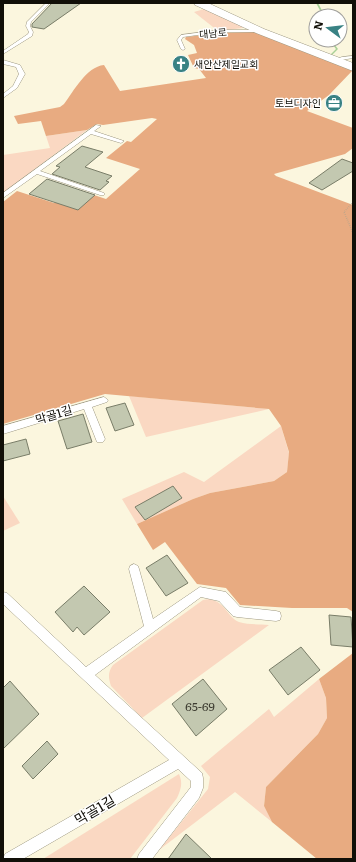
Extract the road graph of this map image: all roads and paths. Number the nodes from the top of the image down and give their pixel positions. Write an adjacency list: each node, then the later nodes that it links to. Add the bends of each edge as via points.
1 (48, 3): 5 (lane, via 29,22 30,35)
2 (199, 3): 3 (street, 대남로)
3 (260, 31): 4 (lane, 대남로, via 219,31 181,36 179,40); 7 (street, 대남로)
4 (183, 49)
5 (3, 53)
6 (353, 57): 7 (lane)
7 (335, 60): 9 (street, 대남로)
8 (3, 62): 10 (lane, via 18,66 22,74 18,84)
9 (353, 68)
10 (3, 96)
11 (98, 126): 12 (lane)
12 (90, 132): 13 (lane); 14 (lane)
13 (121, 141)
14 (36, 172): 15 (lane); 16 (lane)
15 (102, 194)
16 (3, 196)
17 (353, 202): 18 (path, via 344,212)
18 (353, 233)
19 (104, 400): 20 (lane, 막골1길)
20 (87, 405): 21 (lane, 막골1길); 22 (lane)
21 (3, 430)
22 (100, 439)
23 (134, 569): 26 (lane)
24 (3, 597): 27 (lane)
25 (276, 616): 26 (lane, via 237,612 222,596 200,592)
26 (150, 628): 27 (lane)
27 (86, 674): 28 (lane)
28 (180, 761): 29 (lane, 막골1길); 30 (lane, via 197,778 197,788)
29 (10, 859)
30 (144, 859)

